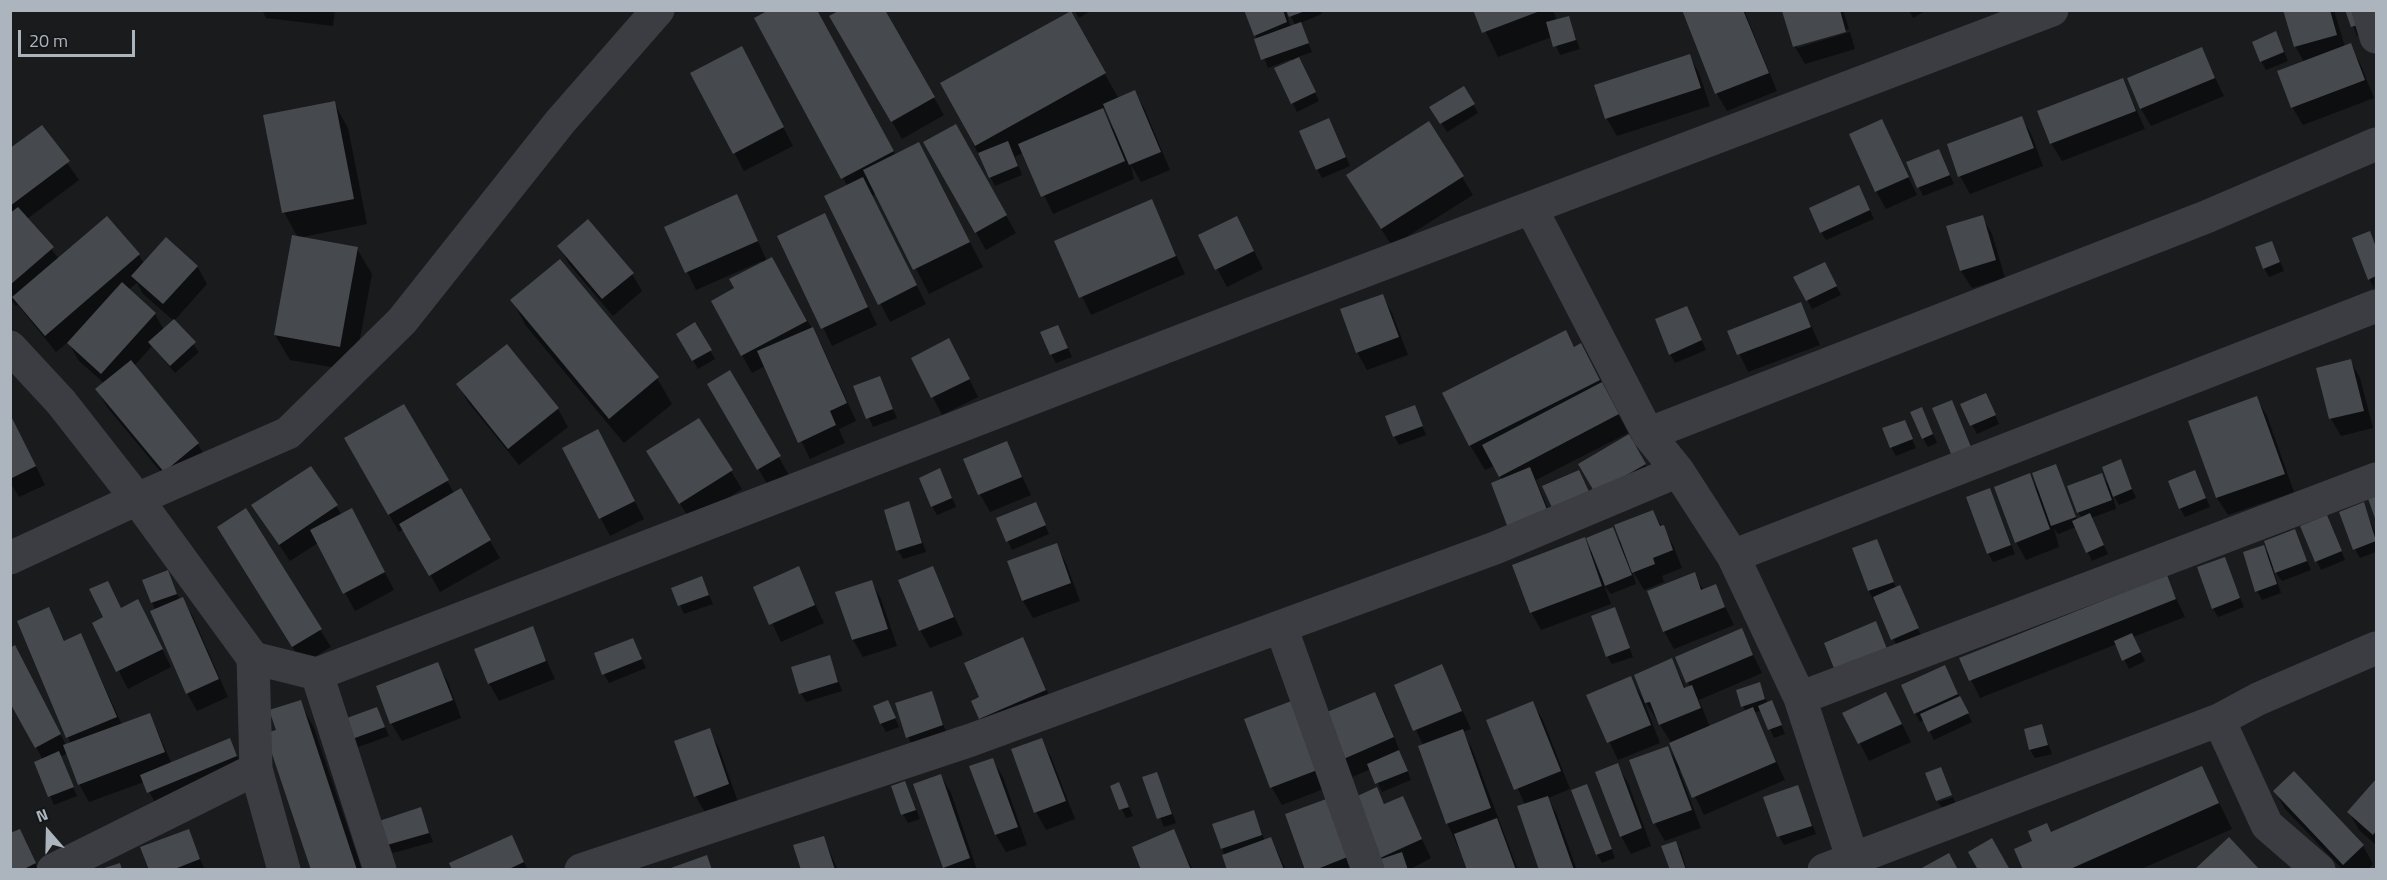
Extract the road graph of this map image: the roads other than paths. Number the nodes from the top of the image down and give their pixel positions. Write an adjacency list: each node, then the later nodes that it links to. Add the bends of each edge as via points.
1 (658, 10): 12 (street, via 560,122 402,321 288,434)
2 (2052, 10): 6 (street)
3 (2368, 10): 4 (street)
4 (2376, 37)
5 (2376, 144): 9 (street, via 2206,217)
6 (1531, 208): 9 (street); 18 (street)
7 (2376, 306): 13 (street)
8 (10, 346): 12 (street, via 61,402)
9 (1648, 434): 10 (street)
10 (1678, 471): 13 (street); 15 (street, via 1495,548)
11 (2376, 479): 19 (street)
12 (137, 499): 14 (street); 17 (street)
13 (1733, 556): 19 (street)
14 (10, 558)
15 (1281, 627): 26 (street, via 971,740); 27 (street)
16 (2376, 648): 20 (street)
17 (253, 658): 18 (street); 21 (street)
18 (317, 674): 25 (street)
19 (1800, 698): 22 (street)
20 (2219, 720): 22 (street); 28 (street, via 2266,825)
21 (256, 769): 23 (street); 24 (street)
22 (1838, 866)
23 (53, 870)
24 (284, 870)
25 (380, 870)
26 (581, 870)
27 (1368, 870)
28 (2319, 870)

